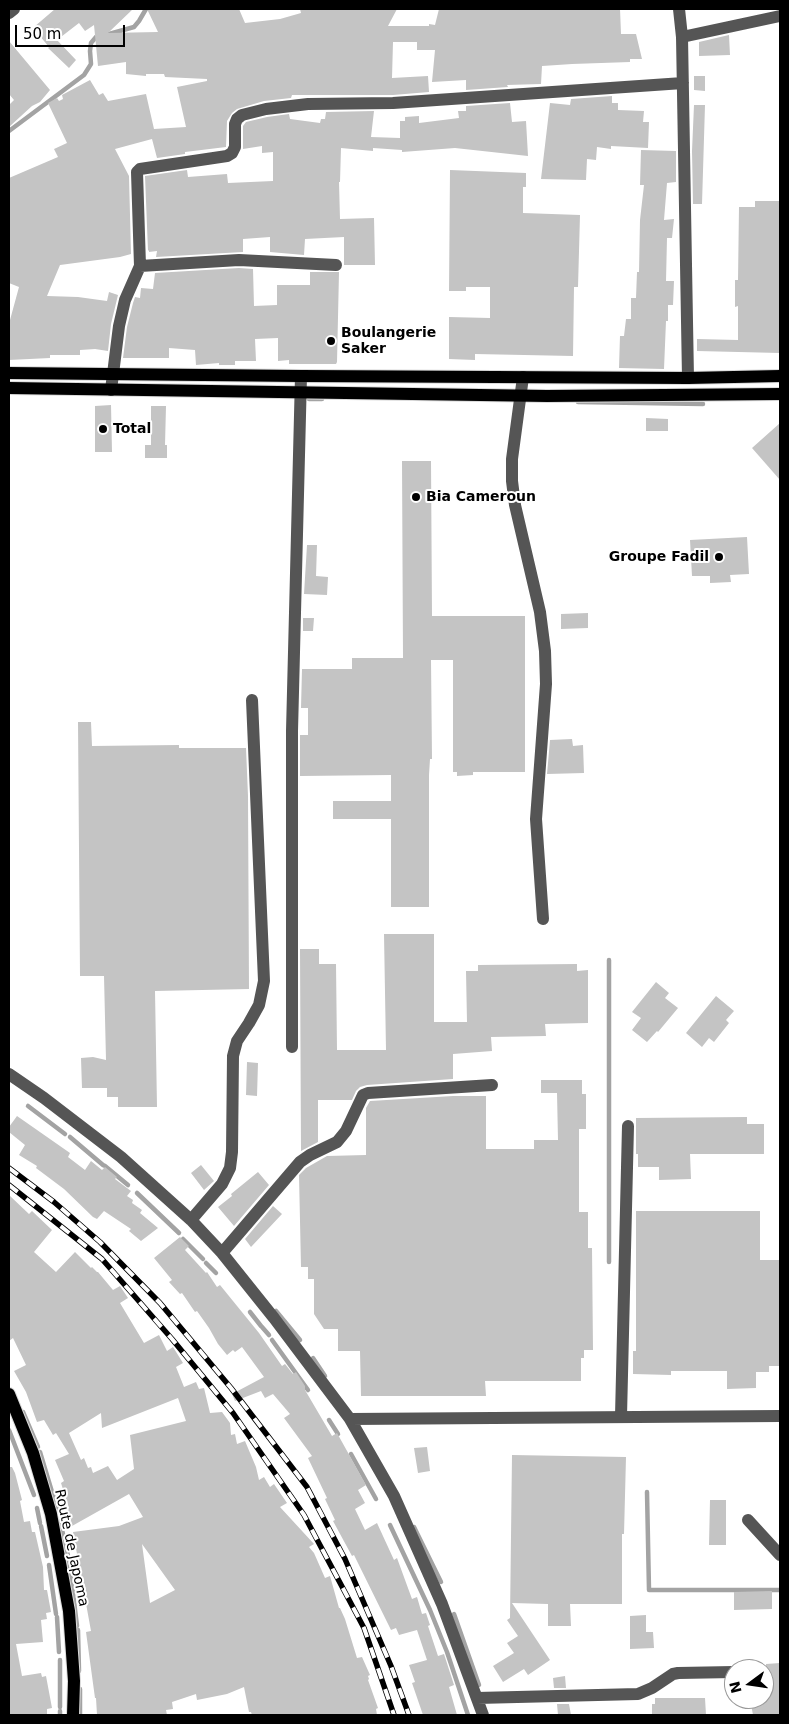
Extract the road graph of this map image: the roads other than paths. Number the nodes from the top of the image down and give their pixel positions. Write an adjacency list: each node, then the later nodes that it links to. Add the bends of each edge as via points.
1 (14, 9): 3 (street)
2 (678, 9): 5 (street)
3 (9, 13)
4 (780, 16): 5 (street)
5 (682, 36): 6 (street)
6 (683, 84): 8 (street, via 393,103 308,104 242,115 235,124 235,147 227,156 138,170); 14 (street)
7 (336, 265): 8 (street, via 239,260)
8 (140, 266): 10 (street, via 125,300)
9 (9, 373): 10 (main road)
10 (113, 374): 11 (main road); 16 (street)
11 (301, 376): 13 (main road); 17 (street)
12 (780, 376): 14 (main road)
13 (523, 377): 14 (main road); 19 (street)
14 (688, 378)
15 (9, 388): 16 (main road)
16 (111, 390): 17 (main road)
17 (300, 392): 19 (main road); 22 (street, via 292,731)
18 (780, 394): 19 (main road)
19 (520, 396): 21 (street, via 512,481 540,612 545,651 546,684 536,819)
20 (252, 700): 26 (street, via 264,981 259,1005 237,1042 233,1056 230,1168 222,1184)
21 (543, 919)
22 (292, 1047)
23 (9, 1074): 26 (street, via 121,1157)
24 (492, 1085): 27 (street, via 363,1095 346,1131 337,1142 300,1162)
25 (628, 1126): 29 (street)
26 (190, 1220): 27 (street)
27 (222, 1253): 31 (street)
28 (9, 1394): 36 (main road, Route de Japoma, via 33,1453 51,1514 69,1611 74,1673)
29 (621, 1416): 30 (street); 31 (street)
30 (780, 1416)
31 (350, 1419): 35 (street, via 394,1496 442,1604)
32 (748, 1520): 33 (street)
33 (780, 1555)
34 (724, 1672): 35 (street, via 673,1674 638,1694)
35 (477, 1698): 37 (street)
36 (73, 1715)
37 (483, 1715)

